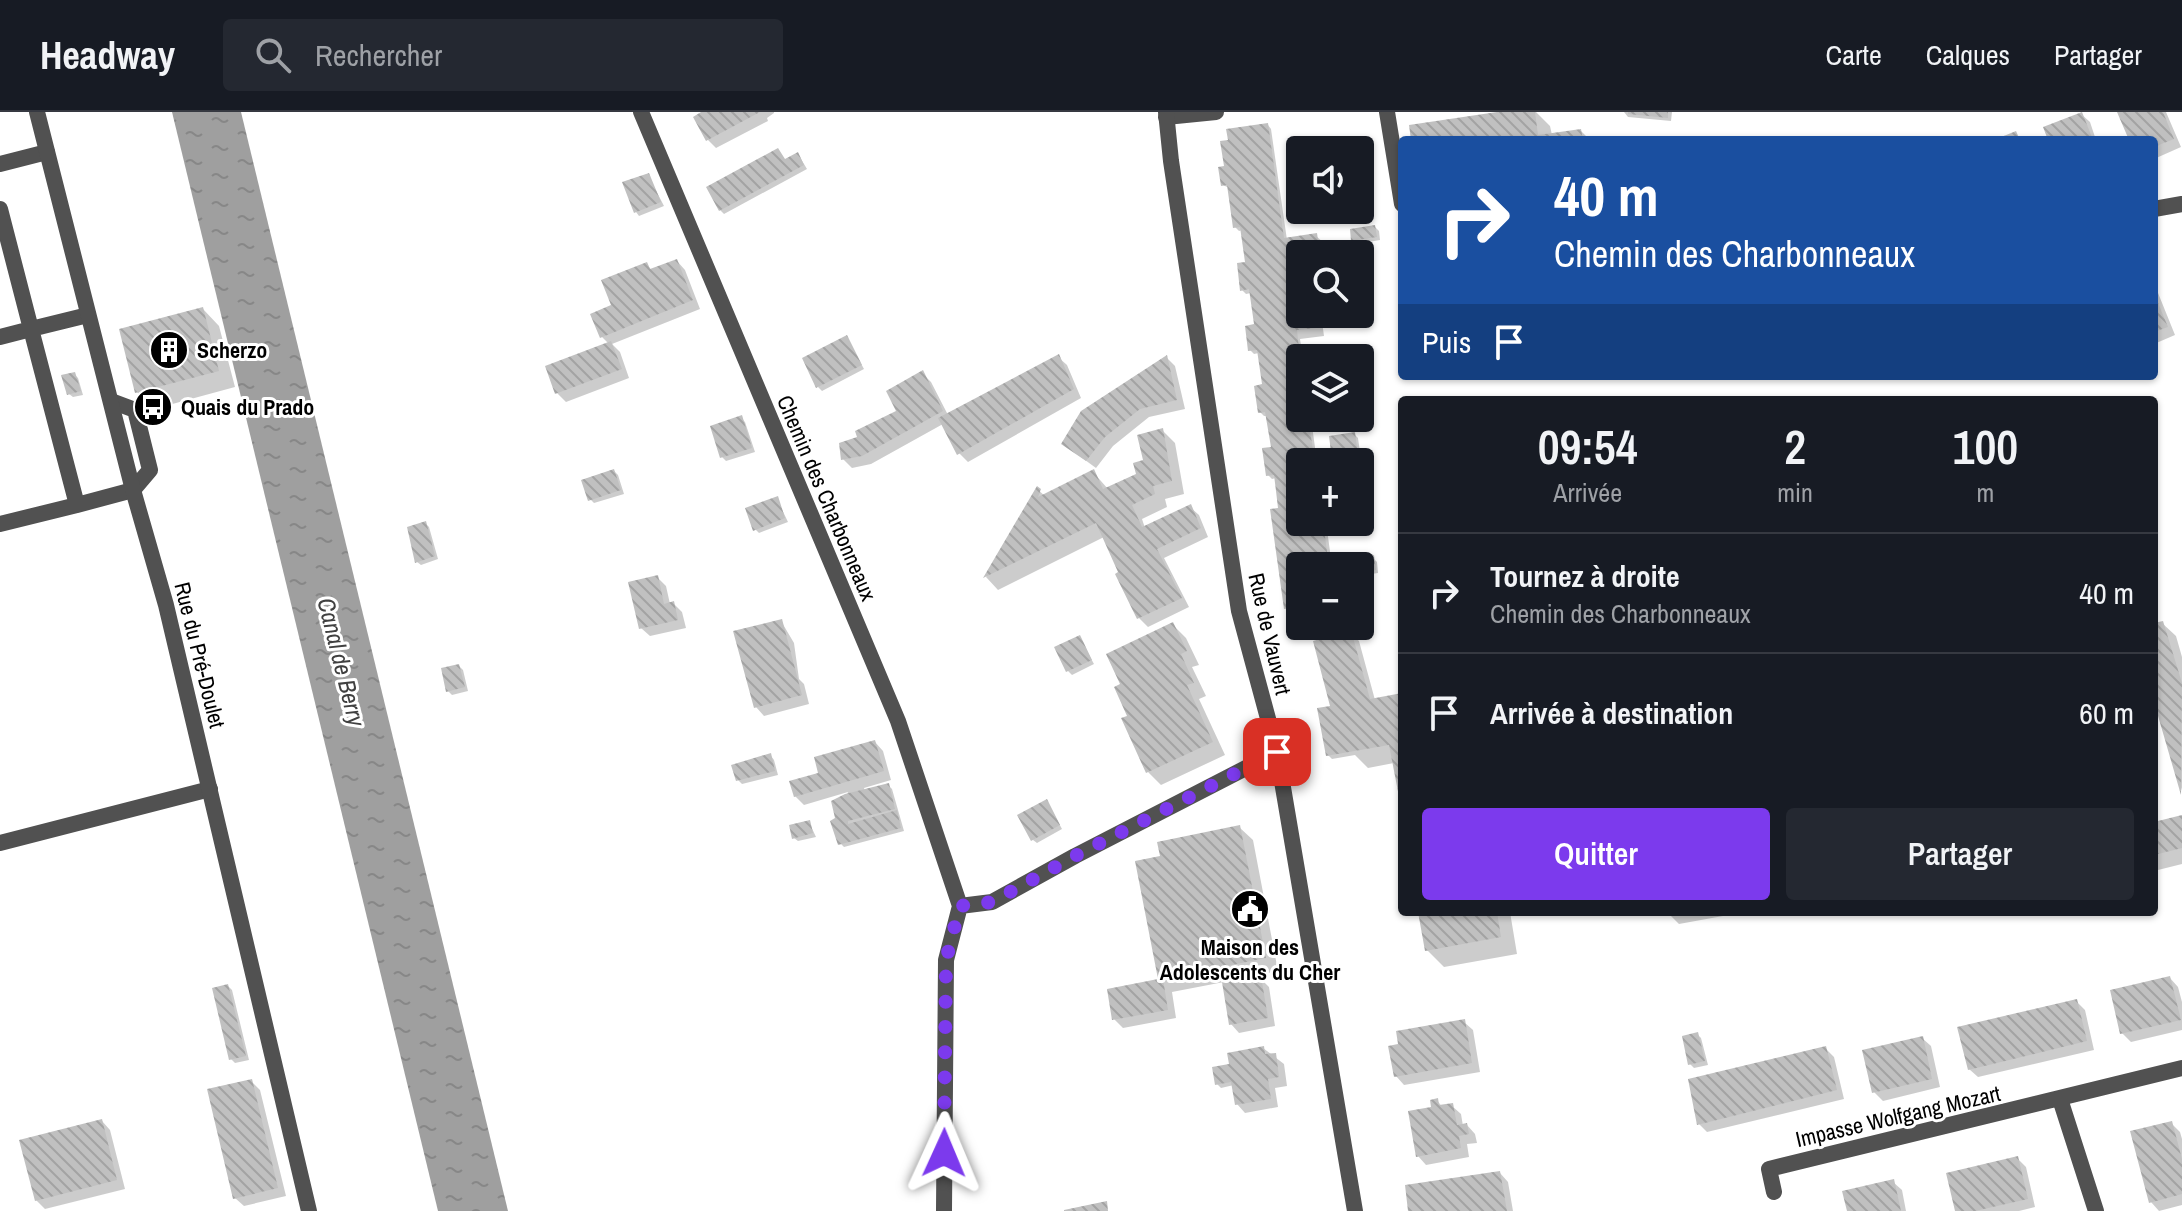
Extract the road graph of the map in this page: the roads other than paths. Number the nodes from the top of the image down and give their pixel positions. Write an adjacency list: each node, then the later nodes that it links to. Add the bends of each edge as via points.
1 (37, 112): 6 (street, Rue du Pré-Doulet)
2 (641, 112): 21 (street, Chemin des Charbonneaux, via 898,721)
3 (1216, 112): 5 (street)
4 (1387, 112): 8 (street)
5 (1166, 114): 18 (street, Rue de Vauvert, via 1239,611)
6 (47, 152): 7 (street); 12 (street, Rue du Pré-Doulet)
7 (0, 164)
8 (1398, 179)
9 (2182, 204): 10 (street)
10 (2158, 208)
11 (0, 209): 13 (street)
12 (88, 315): 13 (street); 15 (street, Rue du Pré-Doulet)
13 (31, 329): 14 (street); 16 (street)
14 (0, 337)
15 (133, 490): 16 (street); 19 (street, Rue du Pré-Doulet)
16 (77, 505): 17 (street)
17 (0, 524)
18 (1277, 752): 21 (street, via 992,902); 27 (street, Rue de Vauvert)
19 (210, 789): 20 (street); 25 (street, Rue du Pré-Doulet)
20 (0, 843)
21 (960, 906): 26 (street, via 946,960)
22 (2182, 1068): 23 (street, Impasse Wolfgang Mozart)
23 (2060, 1099): 24 (street, Impasse Wolfgang Mozart, via 1769,1169); 28 (street)
24 (1774, 1192)
25 (309, 1211)
26 (944, 1211)
27 (1355, 1211)
28 (2096, 1211)

